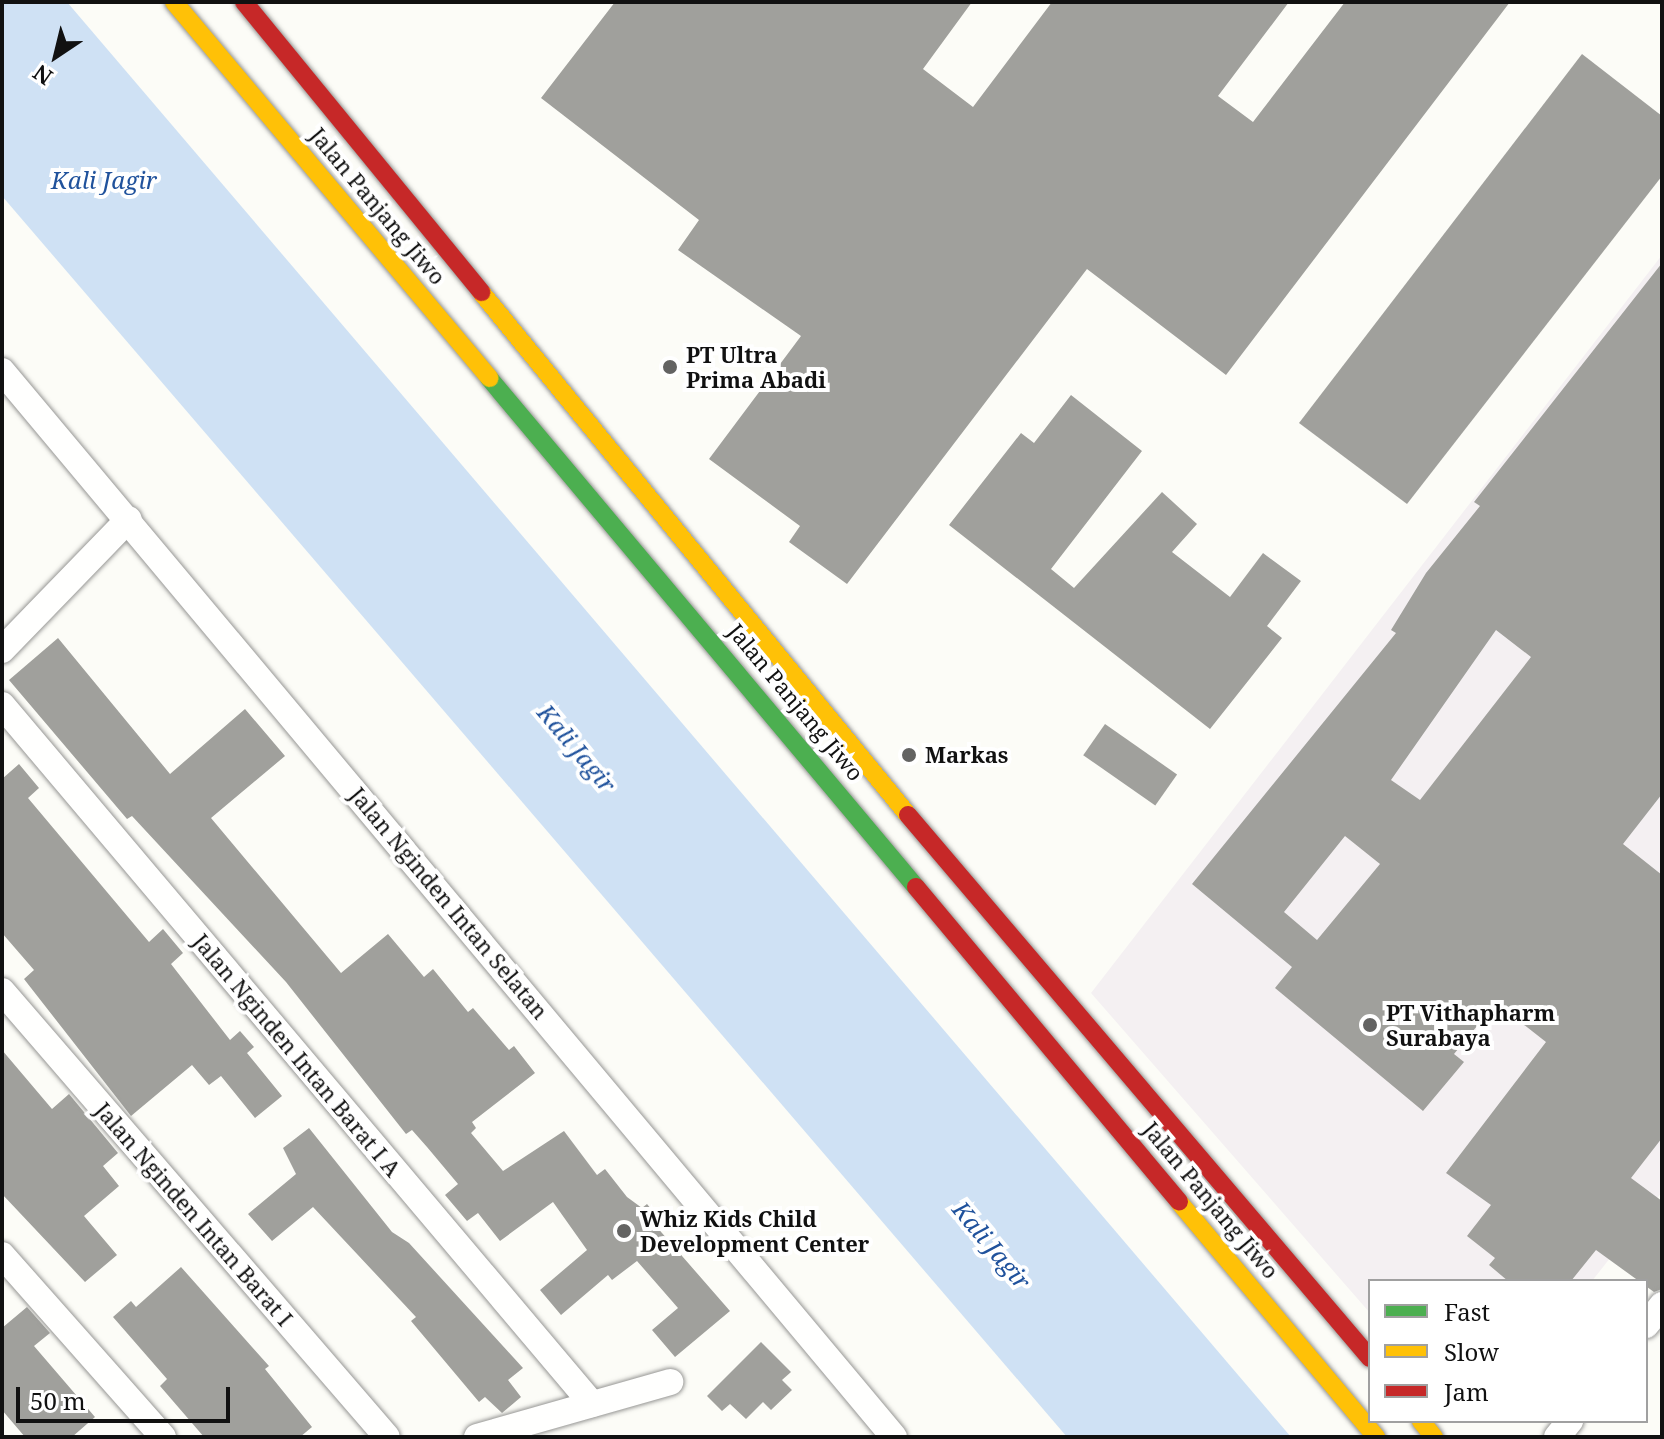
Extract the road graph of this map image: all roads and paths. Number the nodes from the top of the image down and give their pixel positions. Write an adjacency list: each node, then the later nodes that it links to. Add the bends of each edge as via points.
1 (174, 2): 8 (main road, Jalan Panjang Jiwo)
2 (244, 2): 7 (main road, Jalan Panjang Jiwo, via 695,559)
3 (4, 380): 4 (street, Jalan Nginden Intan Selatan)
4 (129, 519): 5 (street); 21 (street, Jalan Nginden Intan Selatan)
5 (2, 650)
6 (2, 705): 17 (street, Jalan Nginden Intan Barat I A)
7 (949, 857): 8 (main road, via 934,876); 9 (main road, Jalan Panjang Jiwo)
8 (918, 884): 10 (main road, Jalan Panjang Jiwo)
9 (991, 911): 10 (main road); 15 (main road, Jalan Panjang Jiwo)
10 (964, 938): 22 (main road, Jalan Panjang Jiwo)
11 (2, 991): 19 (street, Jalan Nginden Intan Barat I)
12 (2, 1255): 18 (street)
13 (1662, 1305): 14 (street)
14 (1648, 1322)
15 (1368, 1356)
16 (670, 1382): 17 (street)
17 (592, 1404): 20 (street)
18 (163, 1437)
19 (387, 1437)
20 (477, 1437)
21 (894, 1437)
22 (1376, 1437)

